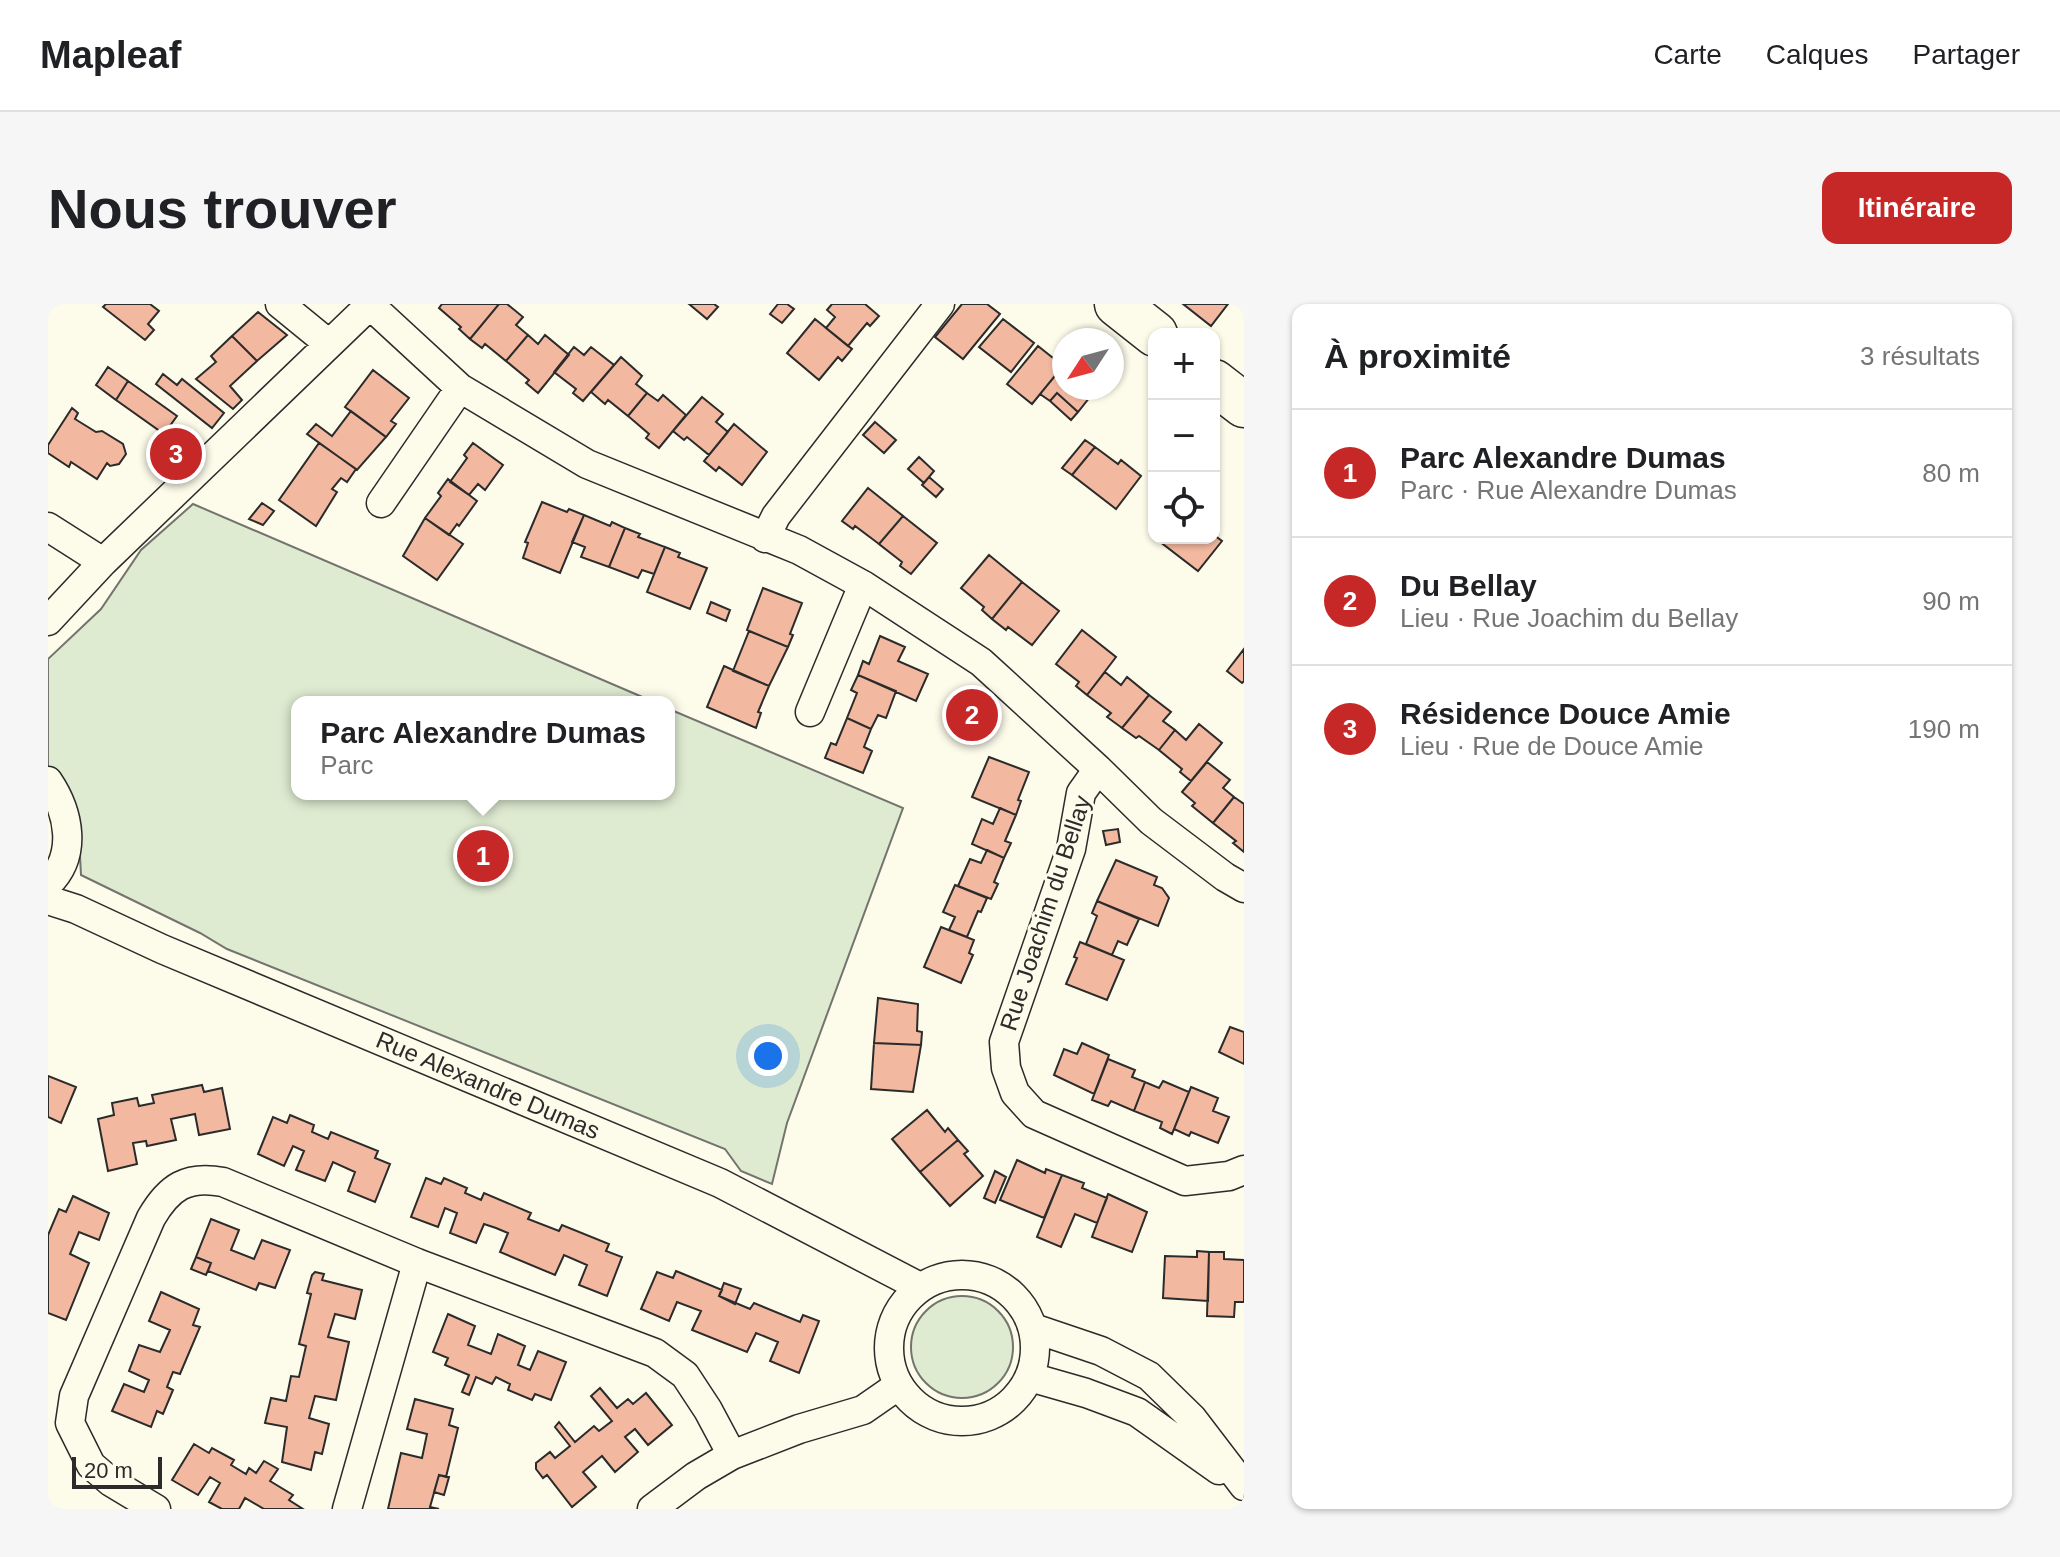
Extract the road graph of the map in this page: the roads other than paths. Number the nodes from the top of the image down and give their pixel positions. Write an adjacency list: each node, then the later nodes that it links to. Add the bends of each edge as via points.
1 (280, 304): 6 (street)
2 (370, 304): 6 (street); 8 (street, Rue Joachim du Bellay)
3 (940, 304): 12 (street, via 776,516)
4 (1117, 304): 5 (main road)
5 (1148, 328)
6 (329, 344): 13 (street)
7 (1220, 387): 9 (main road)
8 (460, 388): 10 (street); 12 (street, Rue Joachim du Bellay, via 587,464)
9 (1244, 405)
10 (381, 503)
11 (48, 527): 13 (street)
12 (765, 538): 14 (street, Rue Joachim du Bellay)
13 (103, 562): 15 (street)
14 (863, 585): 16 (street); 17 (street, Rue Joachim du Bellay, via 981,662)
15 (48, 621)
16 (810, 712)
17 (1098, 769): 20 (street, Rue Joachim du Bellay, via 1151,821); 22 (street, Rue Joachim du Bellay, via 1081,793 1071,849 1004,1042 1015,1093 1034,1114 1185,1181)
18 (48, 781): 19 (street, via 62,804 68,829 65,855)
19 (48, 884)
20 (1244, 888)
21 (48, 900): 24 (street, Rue Alexandre Dumas, via 720,1183)
22 (1244, 1170)
23 (417, 1263): 28 (street, via 655,1353 685,1375); 30 (street, via 223,1182 203,1178 162,1198 74,1396 70,1423 91,1465); 31 (street)
24 (920, 1287): 25 (street, via 965,1274 990,1280 1022,1305); 27 (street, via 901,1306 891,1330 889,1356)
25 (1033, 1328): 26 (street); 29 (street, via 1101,1351 1149,1376 1192,1418)
26 (1030, 1377): 27 (street, via 998,1412 974,1420 938,1417 915,1404); 29 (street, via 1137,1412)
27 (899, 1385): 28 (street, via 863,1410)
28 (732, 1455): 32 (street)
29 (1244, 1486)
30 (156, 1509)
31 (347, 1509)
32 (652, 1509)

